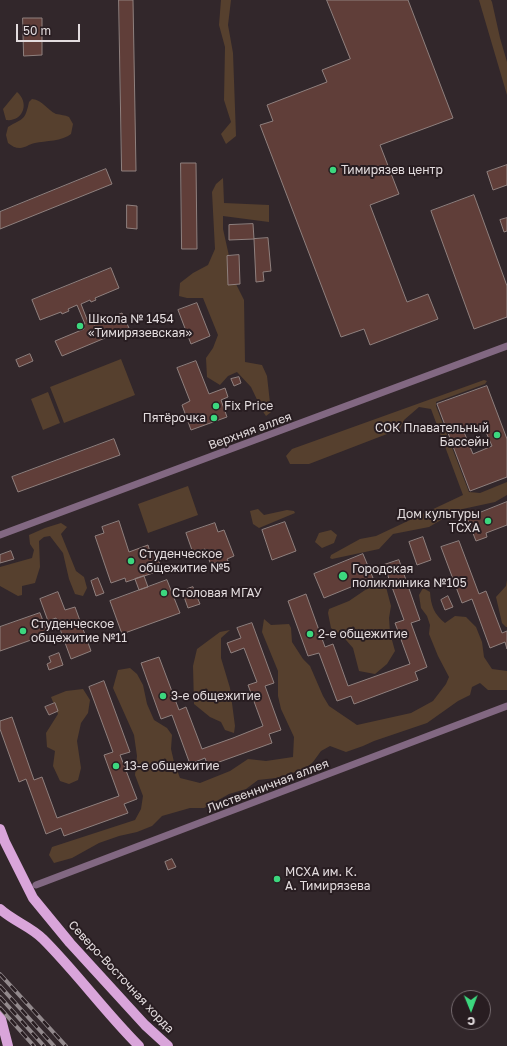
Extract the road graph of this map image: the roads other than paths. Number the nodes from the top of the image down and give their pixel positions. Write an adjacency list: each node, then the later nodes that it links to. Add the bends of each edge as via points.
1 (507, 346): 2 (street, Верхняя аллея)
2 (0, 535)
3 (507, 706): 5 (street, Лиственничная аллея)
4 (0, 829): 10 (main road, Северо-Восточная хорда, via 33,898 55,926 145,1025)
5 (40, 884)
6 (0, 909): 9 (main road, via 42,938)
7 (0, 1014): 8 (main road)
8 (8, 1046)
9 (139, 1046)
10 (168, 1046)

